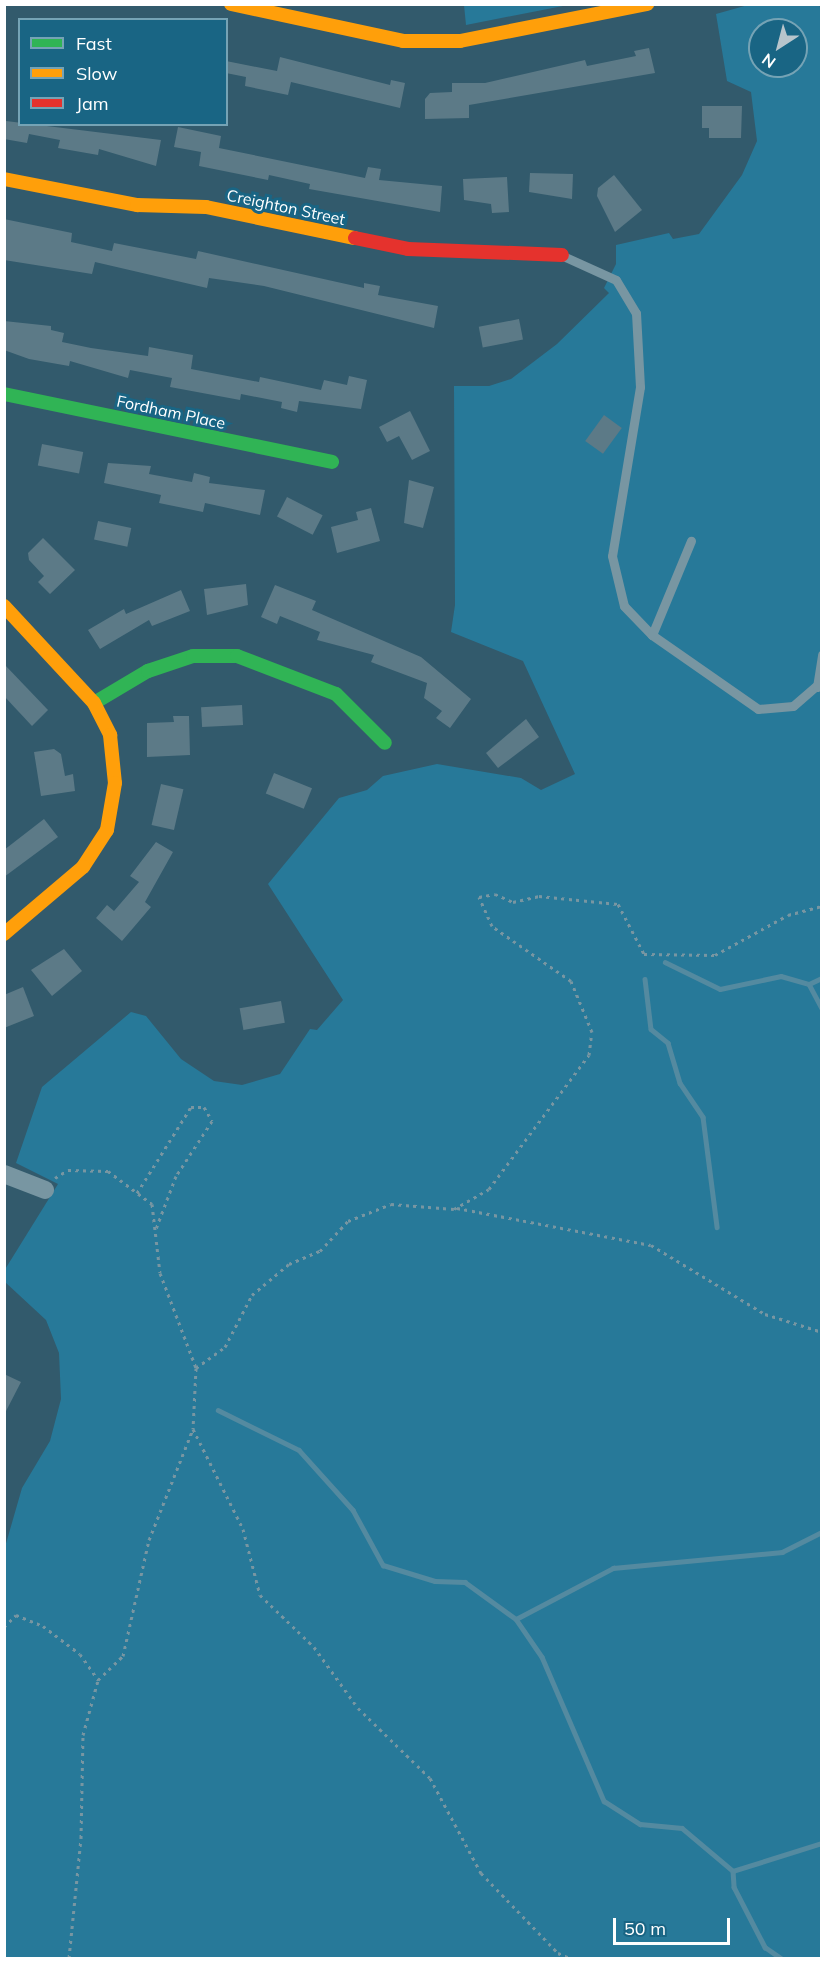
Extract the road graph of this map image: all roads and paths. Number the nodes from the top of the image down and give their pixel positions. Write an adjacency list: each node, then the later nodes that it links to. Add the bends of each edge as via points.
1 (231, 4): 2 (street, via 403,41 460,41)
2 (647, 4)
3 (4, 178): 4 (street, Creighton Street, via 137,205 206,207 408,249)
4 (562, 255): 9 (lane, via 609,275 634,307 640,387 612,565 624,606)
5 (4, 394): 6 (street, Fordham Place)
6 (332, 462)
7 (691, 541): 9 (lane)
8 (4, 606): 12 (street)
9 (652, 635): 11 (lane, via 758,709 793,706)
10 (822, 654): 11 (lane)
11 (819, 684)
12 (94, 703): 13 (street, via 148,671 193,656 237,656 336,694); 15 (street, via 110,735 115,783 107,830 83,867 55,896)
13 (385, 742)
14 (822, 906): 19 (path, via 788,915 715,955 644,954 618,904 539,896 513,902 495,894 479,897 492,926 571,981 592,1032 589,1055 489,1189)
15 (4, 934)
16 (4, 1174): 17 (street)
17 (45, 1190): 18 (path, via 57,1175 84,1168 108,1170)
18 (137, 1193): 20 (path, via 152,1204); 20 (path, via 191,1107 204,1107 212,1121 176,1176)
19 (456, 1208): 21 (path, via 651,1245 765,1314); 22 (path, via 391,1204 348,1221 320,1251 289,1264 252,1295 225,1347)
20 (155, 1230): 22 (path, via 160,1273)
21 (822, 1332)
22 (196, 1368): 23 (path)
23 (193, 1429): 25 (path, via 149,1540 123,1656); 27 (path, via 243,1530 260,1595 314,1647 358,1708 430,1778 481,1873 558,1953)
24 (4, 1627): 25 (path, via 16,1615 43,1626 80,1654)
25 (98, 1680): 26 (path, via 83,1735 81,1838)
26 (69, 1959)
27 (570, 1959)

